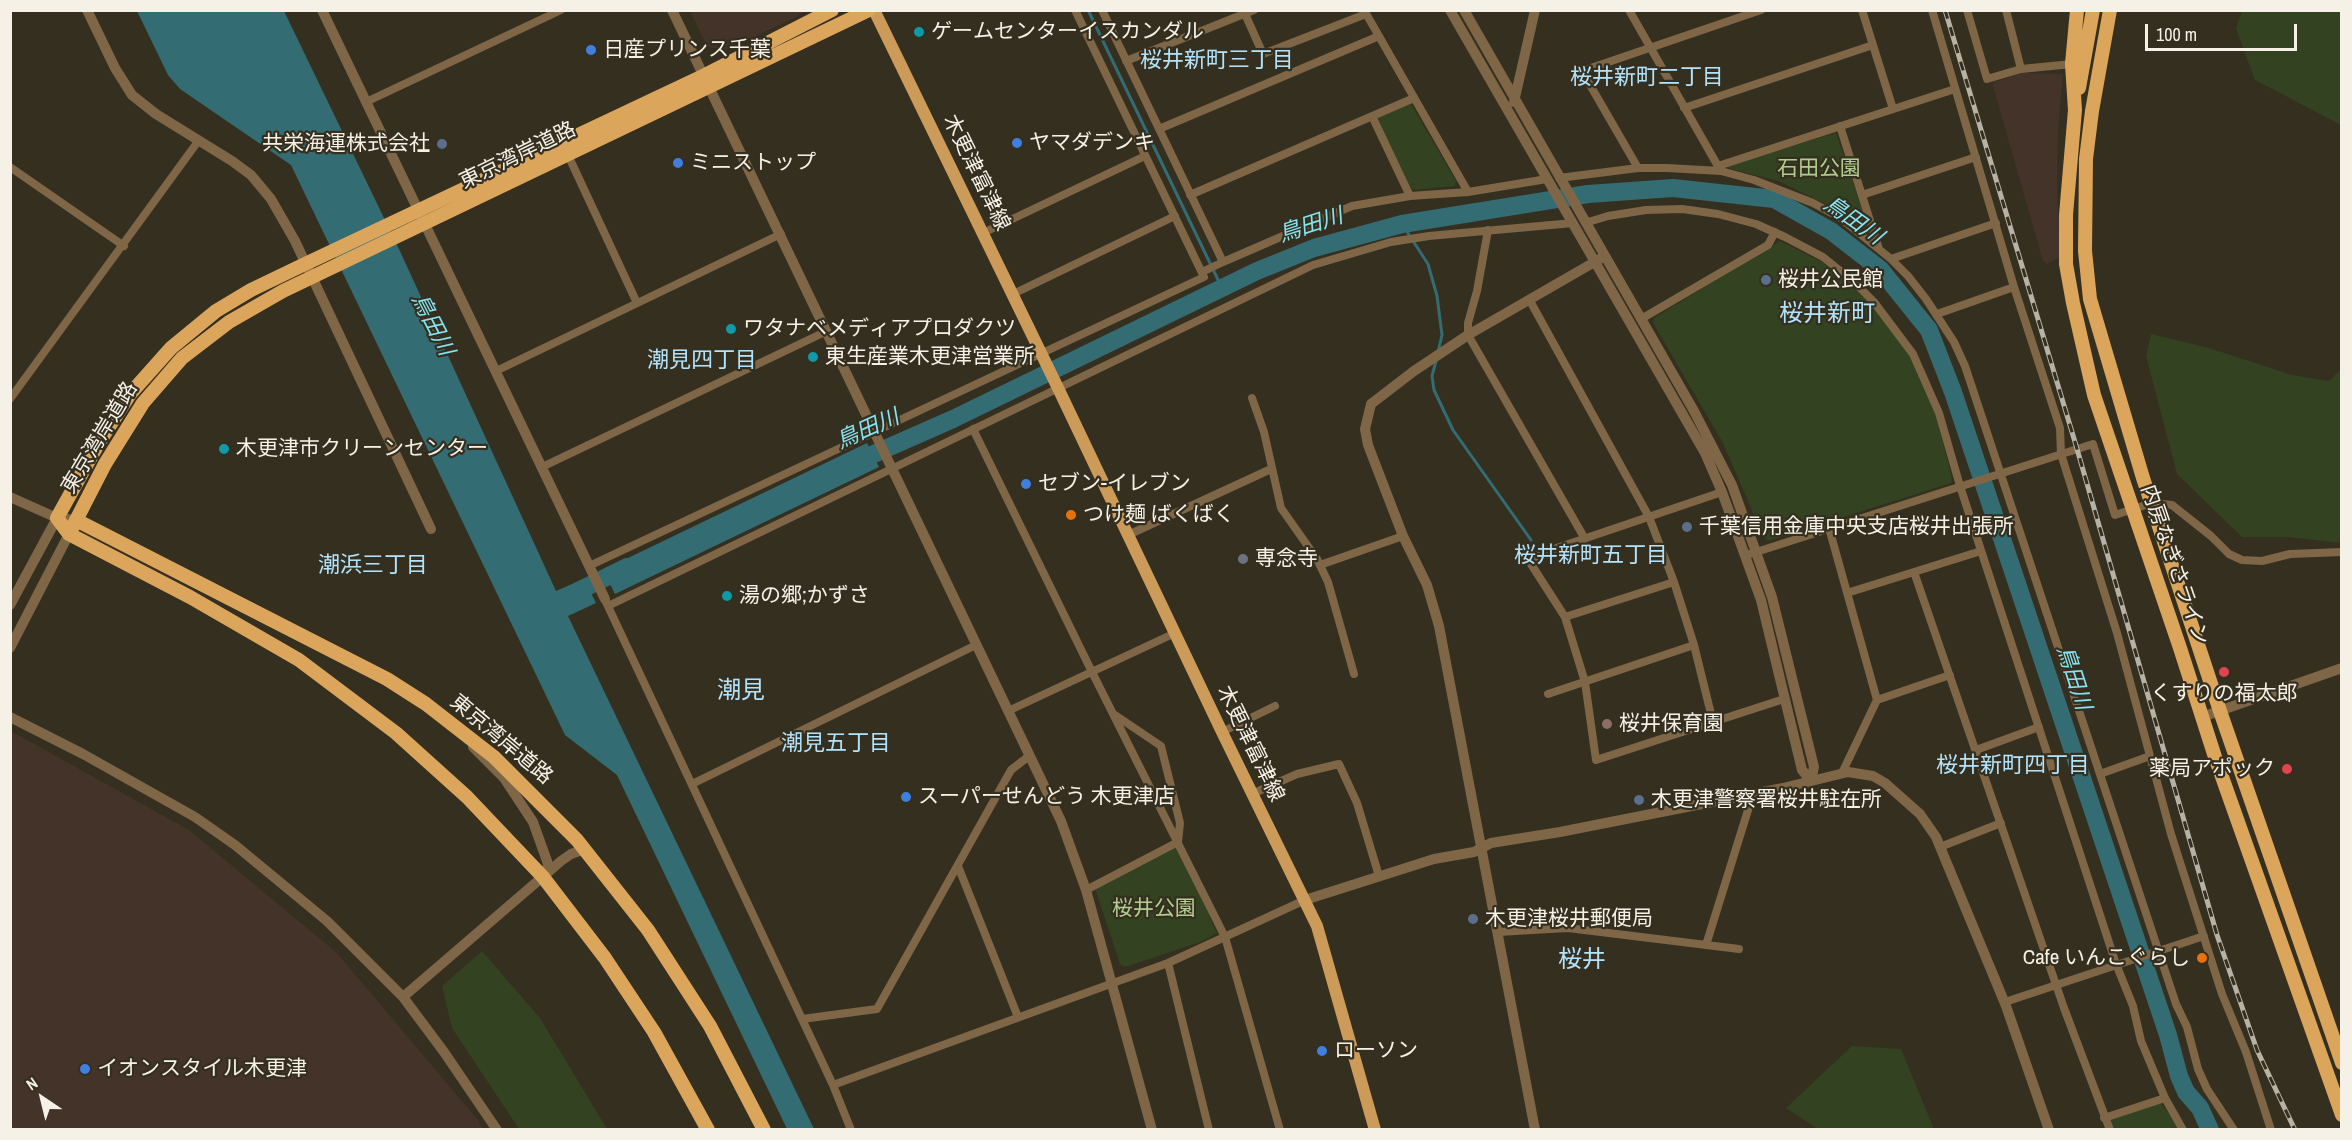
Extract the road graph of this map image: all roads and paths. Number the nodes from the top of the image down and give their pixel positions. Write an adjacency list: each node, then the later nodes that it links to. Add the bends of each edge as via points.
1 (87, 10): 42 (street, via 132,95)
2 (561, 10): 34 (street)
3 (672, 10): 31 (street)
4 (832, 10): 31 (highway, 東京湾岸道路)
5 (869, 10): 31 (highway, 東京湾岸道路)
6 (874, 10): 64 (main road, 木更津富津線)
7 (1075, 10): 44 (street)
8 (1101, 10): 28 (street)
9 (1254, 10): 24 (street)
10 (1450, 10): 35 (street)
11 (1464, 10): 35 (street)
12 (1629, 10): 27 (street)
13 (1761, 10): 27 (street)
14 (1862, 10): 26 (street)
15 (1932, 10): 32 (street)
16 (1967, 10): 30 (street, via 1987,79)
17 (2006, 10): 30 (street)
18 (2077, 10): 29 (highway, 内房なぎさライン)
19 (2093, 10): 38 (highway)
20 (2110, 10): 96 (highway, 内房なぎさライン, via 2086,159 2085,253 2090,299)
21 (323, 11): 34 (street)
22 (1537, 11): 35 (street)
23 (1365, 12): 24 (street, via 1263,54); 25 (street)
24 (1245, 14): 28 (street)
25 (1379, 36): 33 (street); 41 (street)
26 (1873, 45): 36 (street); 37 (street)
27 (1649, 48): 36 (street); 47 (street, via 1582,71)
28 (1126, 61): 41 (street)
29 (2072, 64): 30 (street); 38 (highway, 内房なぎさライン)
30 (2021, 69)
31 (707, 81): 43 (highway, 東京湾岸道路); 55 (highway, 東京湾岸道路); 63 (street)
32 (1955, 88): 37 (street); 45 (street)
33 (1414, 98): 39 (street); 51 (street)
34 (366, 102): 55 (street)
35 (1511, 104): 49 (street); 50 (street)
36 (1684, 108): 48 (street)
37 (1893, 109): 40 (street)
38 (2075, 110): 97 (highway, 内房なぎさライン, via 2066,264 2094,395)
39 (1372, 116): 52 (street); 54 (street)
40 (1840, 126): 48 (street); 53 (street)
41 (1159, 129): 52 (street)
42 (199, 140): 65 (street); 70 (street, via 232,161 264,190)
43 (568, 155): 60 (highway, 東京湾岸道路); 76 (street)
44 (1145, 156): 56 (street); 64 (street)
45 (1976, 157): 53 (street); 59 (street)
46 (10, 167): 65 (street)
47 (1638, 168): 48 (street); 49 (street)
48 (1720, 169): 66 (street, via 1813,203 1839,217)
49 (1559, 178): 57 (street)
50 (1547, 179): 51 (street); 58 (street)
51 (1468, 192): 54 (street)
52 (1190, 195): 69 (street)
53 (1862, 195): 66 (street)
54 (1410, 196): 69 (street, via 1352,206)
55 (419, 210): 60 (street); 70 (highway, 東京湾岸道路)
56 (1175, 216): 71 (street); 74 (street)
57 (1586, 222): 62 (street, via 1646,210 1682,209 1718,214); 67 (street)
58 (1573, 223): 61 (street); 67 (street)
59 (1995, 223): 68 (street); 73 (street)
60 (425, 224): 72 (highway, 東京湾岸道路); 82 (street)
61 (1488, 230): 80 (street); 83 (street, via 1391,242 1313,265)
62 (1775, 232): 78 (street, via 1768,245); 93 (street, via 1846,276 1894,327 1925,380)
63 (781, 234): 76 (street); 79 (street)
64 (983, 234): 74 (main road, 木更津富津線)
65 (124, 246): 85 (street)
66 (1879, 249): 68 (street)
67 (1600, 258): 75 (street); 78 (street); 94 (street)
68 (1891, 259): 77 (street)
69 (1223, 262): 71 (street)
70 (305, 264): 72 (street); 99 (highway, 東京湾岸道路, via 216,311 159,359 113,418)
71 (1202, 272): 81 (street, via 1204,277)
72 (311, 278): 100 (highway, 東京湾岸道路, via 218,329 162,379 126,428); 102 (street)
73 (2014, 287): 77 (street); 88 (street, via 2060,428)
74 (1013, 294): 81 (main road, 木更津富津線)
75 (1529, 299): 80 (street); 98 (street)
76 (637, 303): 82 (street)
77 (1937, 314): 92 (street, via 1965,366)
78 (1641, 319): 109 (street, via 1715,449 1732,485)
79 (827, 331): 87 (street); 89 (street)
80 (1468, 335): 105 (street, via 1380,395 1367,414 1368,445); 106 (street)
81 (1041, 354): 83 (main road, 木更津富津線); 87 (street)
82 (495, 371): 89 (street)
83 (1058, 388): 86 (street); 104 (main road, 木更津富津線)
84 (1252, 398): 91 (street)
85 (10, 399)
86 (973, 429): 90 (street); 123 (street)
87 (875, 432): 90 (street); 111 (street)
88 (2061, 454): 92 (street); 97 (street, via 2093,444 2115,514); 142 (street, via 2117,633)
89 (542, 467): 111 (street)
90 (892, 468): 115 (street); 119 (street)
91 (1271, 469): 104 (street); 110 (street, via 1281,508)
92 (2001, 472): 93 (street); 144 (street)
93 (1964, 485): 101 (street); 107 (street)
94 (1722, 492): 98 (street); 109 (street)
95 (10, 496): 99 (street)
96 (2152, 503): 97 (street); 108 (street, via 2172,505 2229,554 2242,560); 132 (highway, 内房なぎさライン)
97 (2132, 510): 135 (highway, 内房なぎさライン)
98 (1649, 517): 106 (street); 113 (street)
99 (57, 518): 100 (street); 103 (highway, 東京湾岸道路); 116 (street)
100 (76, 520): 103 (highway); 136 (highway, 東京湾岸道路, via 360,664)
101 (1829, 528): 109 (street); 114 (street)
102 (431, 529)
103 (69, 534): 121 (street); 156 (highway, 東京湾岸道路, via 299,660 430,763 489,818)
104 (1128, 534): 118 (main road, 木更津富津線)
105 (1403, 537): 110 (street); 151 (street, via 1427,585 1439,626)
106 (1585, 538): 117 (street, via 1539,554 1531,564)
107 (1981, 551): 112 (street); 138 (street)
108 (2342, 552)
109 (1752, 554): 128 (street); 145 (street, via 1772,597 1814,767)
110 (1320, 565): 124 (street)
111 (591, 570): 115 (street)
112 (1914, 572): 114 (street); 125 (street)
113 (1674, 582): 117 (street); 120 (street)
114 (1847, 593): 129 (street)
115 (607, 602): 146 (street)
116 (10, 605)
117 (1565, 617): 126 (street)
118 (1175, 633): 123 (street); 139 (main road, 木更津富津線)
119 (976, 645): 131 (street); 146 (street)
120 (1694, 645): 126 (street); 137 (street)
121 (10, 648)
122 (2342, 668): 132 (street)
123 (1092, 672): 131 (street); 133 (street)
124 (1354, 675)
125 (1950, 675): 129 (street); 140 (street)
126 (1585, 682): 127 (street); 137 (street, via 1596,759)
127 (1548, 694)
128 (1784, 699): 137 (street); 145 (street, via 1802,770)
129 (1877, 700): 143 (street)
130 (1275, 706): 139 (street)
131 (1008, 711): 141 (street)
132 (2220, 711): 135 (street); 173 (highway, 内房なぎさライン)
133 (1113, 713): 150 (street); 150 (street, via 1161,746 1180,823)
134 (10, 717): 169 (street, via 158,795 216,831 327,921)
135 (2202, 717): 176 (highway, 内房なぎさライン)
136 (447, 720): 153 (highway, 東京湾岸道路, via 494,756); 156 (street, via 524,804 548,866)
137 (1713, 722)
138 (2039, 727): 140 (street); 166 (street)
139 (1222, 732): 147 (main road, 木更津富津線)
140 (1976, 750): 149 (street)
141 (1029, 756): 154 (street, via 1011,770); 157 (street, via 1061,821)
142 (2150, 756): 144 (street); 160 (street)
143 (1842, 773): 145 (street); 152 (street, via 1873,776 1885,783 1920,814)
144 (2100, 774): 164 (street)
145 (1811, 781): 148 (street)
146 (692, 784): 172 (street)
147 (1252, 794): 155 (street, via 1297,774 1339,765 1357,802); 158 (main road, 木更津富津線)
148 (1753, 794): 151 (street); 162 (street)
149 (2001, 823): 152 (street); 168 (street)
150 (1178, 842): 157 (street); 161 (street)
151 (1481, 847): 155 (street); 159 (street)
152 (1940, 847): 170 (street)
153 (585, 849): 156 (street, via 571,854); 180 (highway, 東京湾岸道路, via 685,984)
154 (958, 866): 171 (street); 172 (street, via 877,1009)
155 (1379, 876): 158 (street)
156 (543, 877): 169 (street); 179 (highway, 東京湾岸道路, via 638,1006)
157 (1086, 890): 167 (street)
158 (1305, 900): 161 (street); 185 (main road, 木更津富津線, via 1326,953)
159 (1498, 932): 162 (street, via 1568,928); 186 (street)
160 (2204, 936): 164 (street); 191 (street)
161 (1225, 937): 165 (street); 184 (street)
162 (1706, 945): 163 (street)
163 (1739, 949)
164 (2156, 950): 166 (street); 190 (street, via 2187,1027 2198,1069)
165 (1168, 963): 167 (street); 183 (street)
166 (2119, 963): 168 (street); 175 (street, via 2141,1041)
167 (1113, 983): 171 (street); 182 (street)
168 (2056, 984): 170 (street); 177 (street)
169 (403, 998): 178 (street)
170 (2004, 1002): 187 (street)
171 (1018, 1017): 174 (street)
172 (802, 1019): 174 (street)
173 (2342, 1063)
174 (833, 1085): 181 (street)
175 (2165, 1098): 177 (street); 189 (street)
176 (2342, 1115)
177 (2104, 1118): 188 (street)
178 (497, 1130)
179 (708, 1130)
180 (764, 1130)
181 (851, 1130)
182 (1152, 1130)
183 (1209, 1130)
184 (1280, 1130)
185 (1375, 1130)
186 (1535, 1130)
187 (2049, 1130)
188 (2110, 1130)
189 (2183, 1130)
190 (2234, 1130)
191 (2271, 1130)

